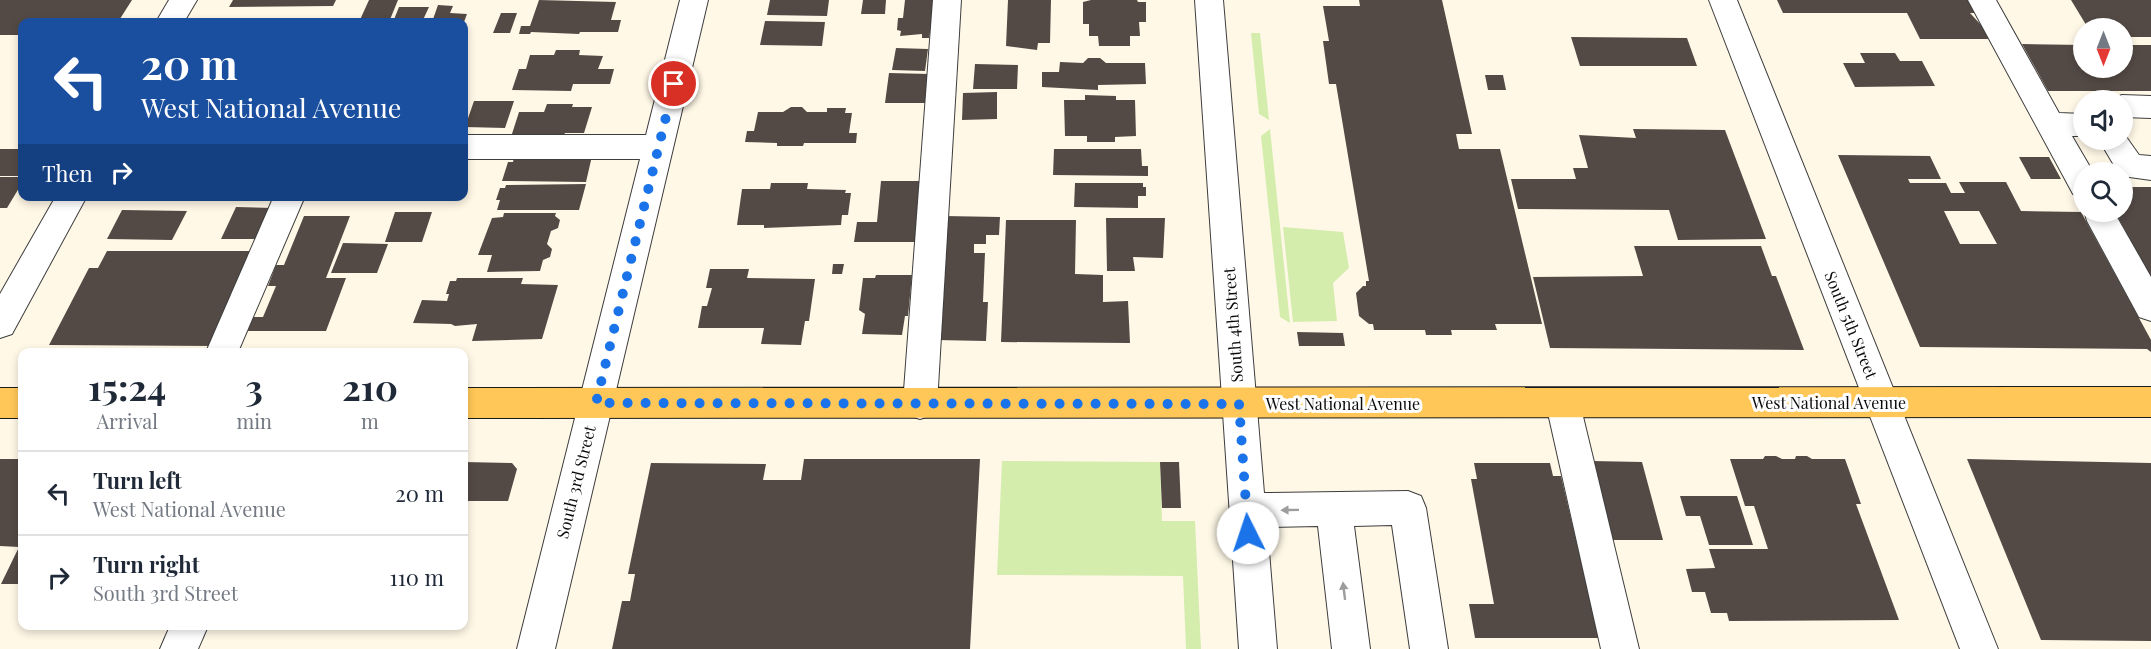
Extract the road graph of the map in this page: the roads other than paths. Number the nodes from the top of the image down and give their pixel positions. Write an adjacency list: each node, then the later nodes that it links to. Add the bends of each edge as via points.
1 (183, 0): 7 (street)
2 (694, 0): 13 (street, South 3rd Street)
3 (947, 0): 29 (street)
4 (1209, 0): 30 (street, South 4th Street)
5 (1724, 0): 28 (street, South 5th Street)
6 (1982, 0): 10 (street)
7 (172, 18)
8 (2133, 106): 9 (street)
9 (2151, 106)
10 (2050, 124): 11 (street); 15 (street)
11 (2073, 125)
12 (468, 147): 13 (street)
13 (658, 147): 27 (street, South 3rd Street)
14 (2120, 150): 16 (street, via 2130,167)
15 (2073, 165)
16 (2151, 168)
17 (69, 201): 21 (street)
18 (288, 201): 22 (street)
19 (2104, 222): 20 (street)
20 (2151, 307)
21 (0, 324)
22 (224, 348)
23 (2151, 402): 28 (main road, West National Avenue)
24 (0, 403): 25 (main road)
25 (18, 403)
26 (468, 403): 27 (main road, West National Avenue)
27 (596, 403): 29 (main road, West National Avenue); 36 (street, South 3rd Street)
28 (1882, 403): 31 (main road, West National Avenue); 41 (street, South 5th Street)
29 (920, 404): 30 (main road, West National Avenue)
30 (1239, 404): 31 (main road, West National Avenue); 33 (street, South 4th Street)
31 (1563, 404): 40 (street)
32 (1334, 509): 33 (street, one-way to 33); 38 (street, one-way to 32); 39 (street, via 1408,508)
33 (1247, 510): 37 (street, South 4th Street)
34 (187, 630): 35 (street)
35 (179, 649)
36 (536, 649)
37 (1258, 649)
38 (1351, 649)
39 (1429, 649)
40 (1620, 649)
41 (1979, 649)

